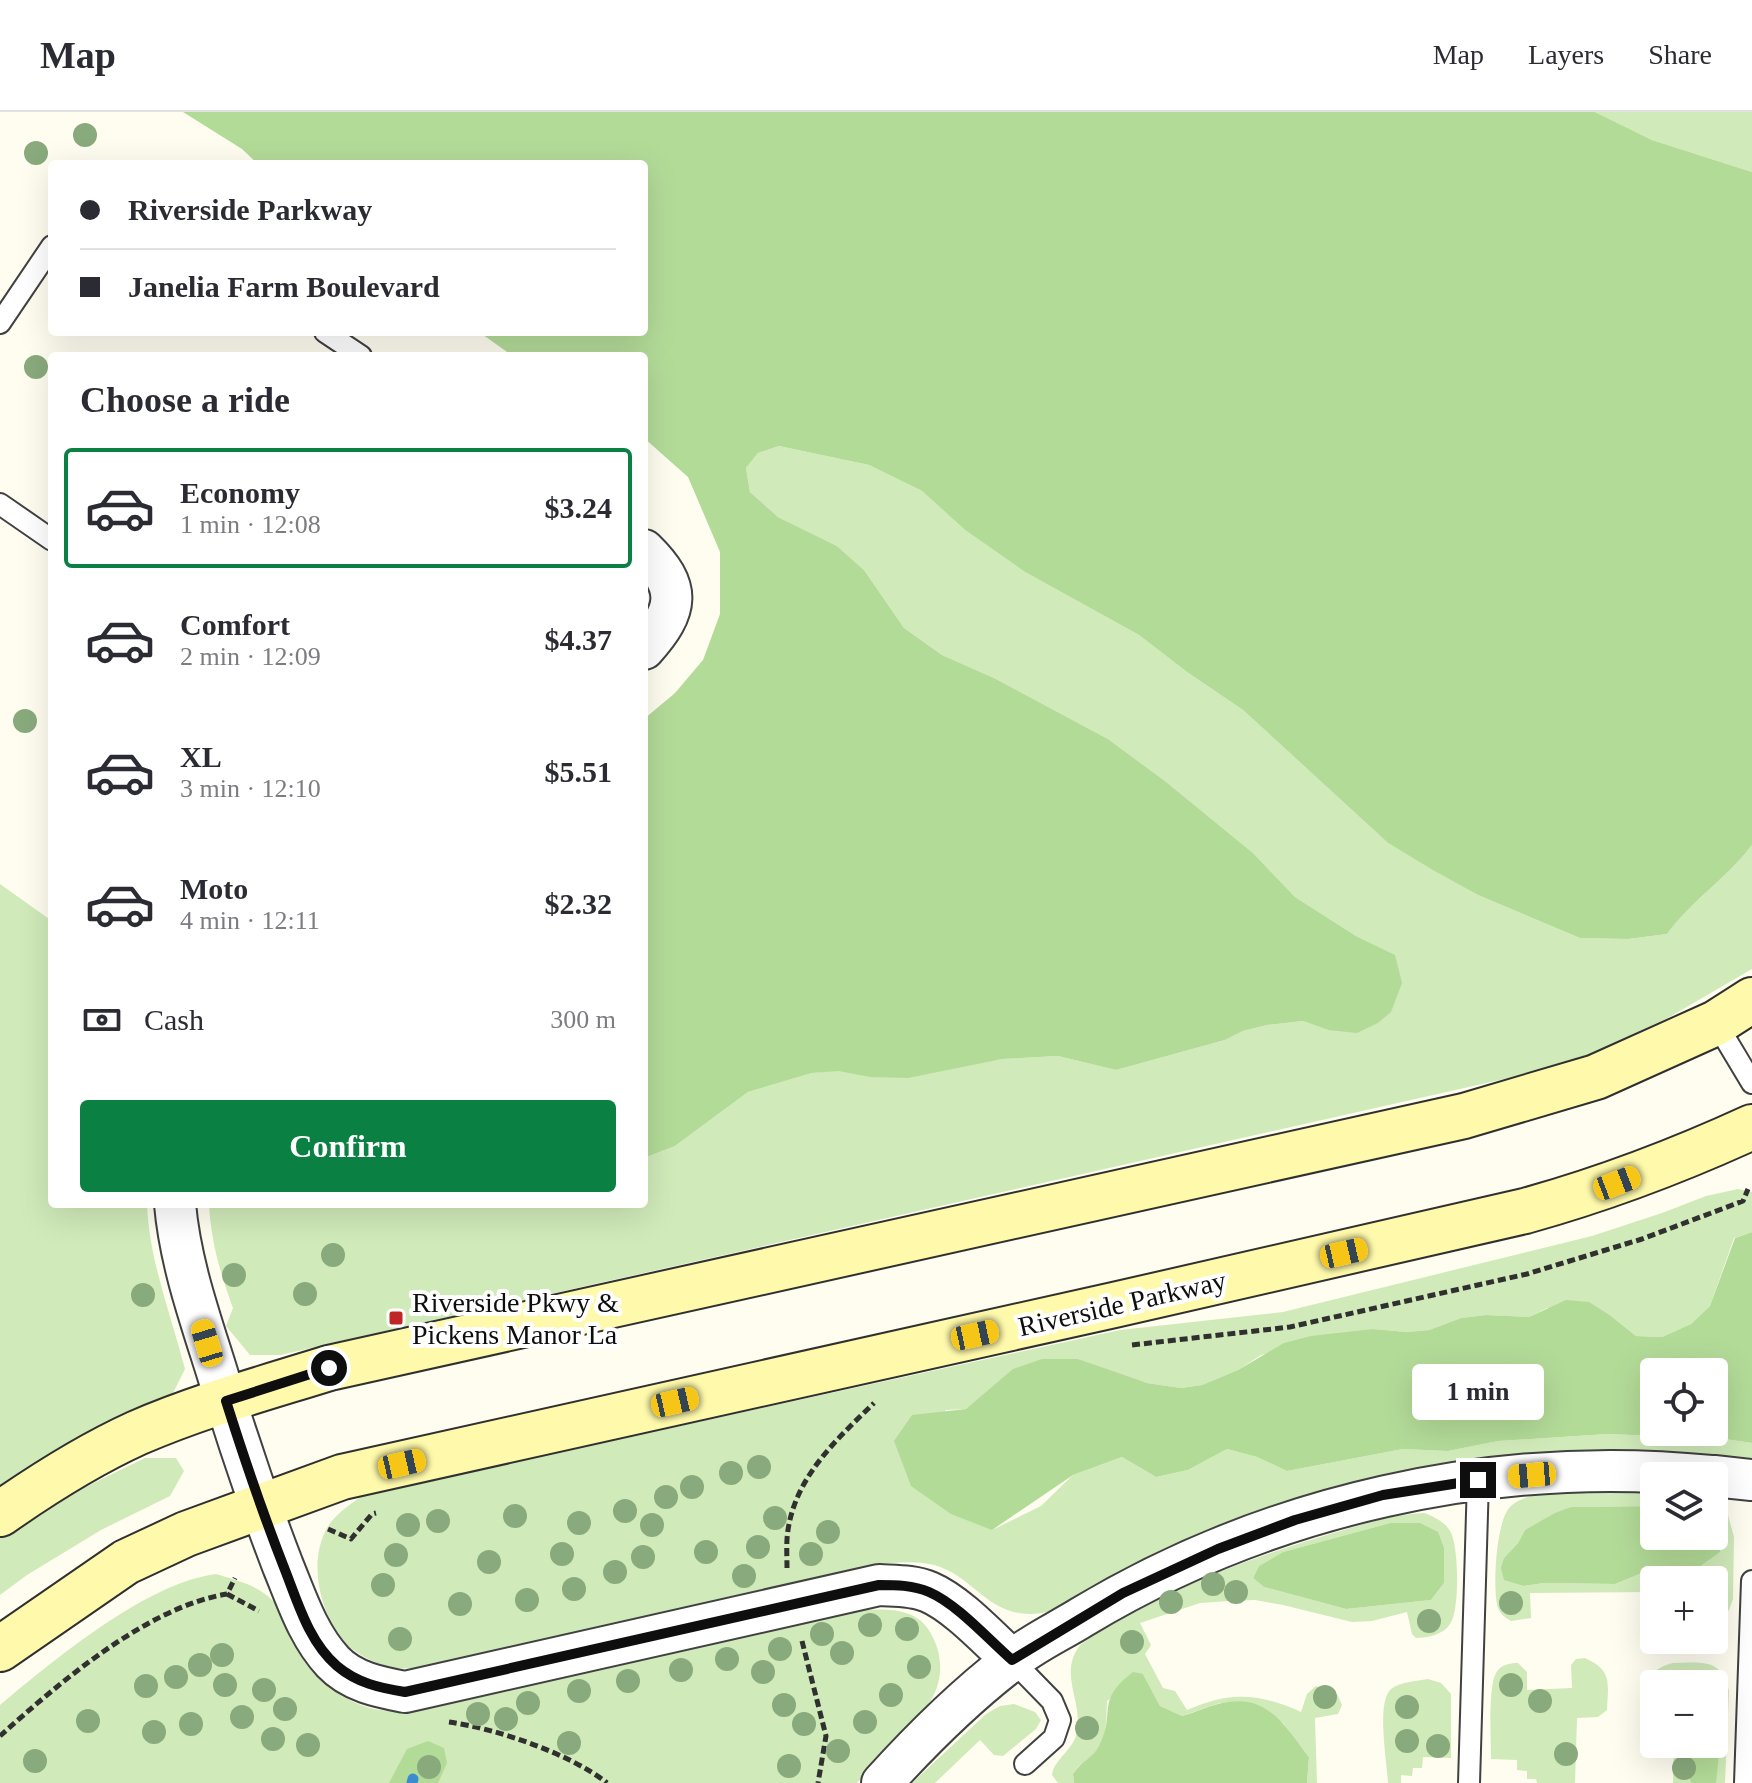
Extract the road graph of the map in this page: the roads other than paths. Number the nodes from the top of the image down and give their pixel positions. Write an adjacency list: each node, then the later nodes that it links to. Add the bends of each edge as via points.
1 (48, 252): 2 (lane)
2 (0, 323)
3 (331, 336): 4 (lane)
4 (355, 352)
5 (0, 504): 6 (lane)
6 (48, 537)
7 (648, 555): 8 (street, via 668,578 672,593 669,613)
8 (648, 645)
9 (1734, 1011): 10 (lane); 13 (main road, via 1596,1077 1464,1116 329,1368)
10 (1752, 1083)
11 (1752, 1127): 18 (main road, Riverside Parkway, via 1592,1193 1525,1211 342,1477)
12 (175, 1208): 13 (street, via 191,1289)
13 (226, 1401): 18 (street); 19 (main road, via 137,1433)
14 (1640, 1472): 16 (street)
15 (1728, 1478): 17 (street)
16 (1478, 1480): 23 (street, via 1383,1495 1218,1549 1123,1593); 26 (lane)
17 (1752, 1480)
18 (260, 1505): 22 (main road, Riverside Parkway, via 126,1562); 23 (street, via 315,1641 357,1680 384,1688 405,1692 879,1585 929,1592)
19 (0, 1514)
20 (1752, 1581): 21 (lane)
21 (1751, 1645): 27 (lane)
22 (0, 1649)
23 (1012, 1660): 24 (lane, via 1052,1701 1060,1720 1054,1738); 25 (street, via 956,1707)
24 (1025, 1764)
25 (882, 1783)
26 (1469, 1783)
27 (1745, 1783)

